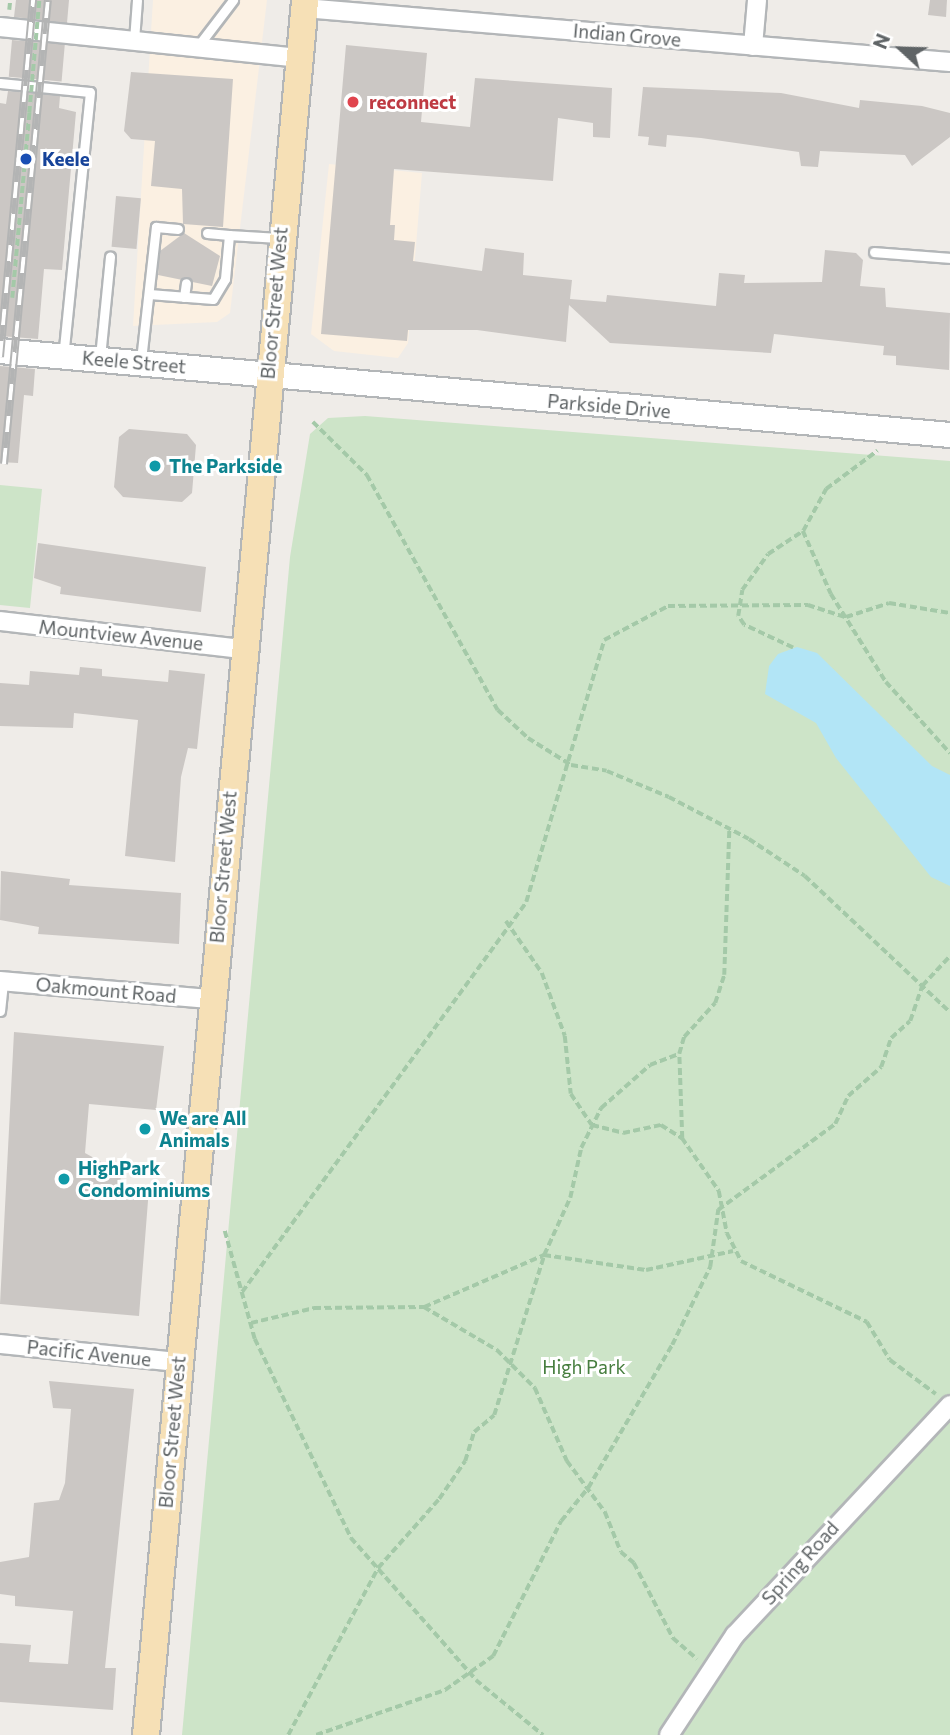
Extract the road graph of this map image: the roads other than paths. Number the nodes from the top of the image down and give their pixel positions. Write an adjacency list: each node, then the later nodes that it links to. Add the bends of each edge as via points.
1 (137, 0): 6 (lane)
2 (233, 0): 7 (lane)
3 (757, 0): 8 (street)
4 (305, 4): 8 (street, Indian Grove); 9 (main road, Bloor Street West)
5 (4, 20): 6 (street)
6 (134, 40): 7 (street)
7 (198, 46): 9 (street)
8 (753, 46): 10 (street, Indian Grove)
9 (298, 58): 15 (main road, Bloor Street West)
10 (950, 62)
11 (0, 83): 23 (lane, via 90,92)
12 (178, 229): 20 (lane, via 156,227)
13 (207, 233): 14 (lane)
14 (229, 234): 15 (lane); 21 (lane, via 220,295)
15 (280, 238): 26 (main road, Bloor Street West)
16 (874, 252): 18 (lane)
17 (110, 256): 24 (lane)
18 (950, 258)
19 (186, 283): 21 (lane)
20 (149, 294): 21 (lane); 25 (lane)
21 (184, 297)
22 (0, 351): 23 (main road, Keele Street)
23 (63, 356): 24 (main road, Keele Street)
24 (100, 359): 25 (main road, Keele Street)
25 (141, 362): 26 (main road, Keele Street)
26 (267, 376): 27 (main road, Parkside Drive); 29 (main road, Bloor Street West)
27 (950, 435)
28 (0, 621): 29 (street, Mountview Avenue)
29 (243, 649): 31 (main road, Bloor Street West)
30 (2, 981): 31 (street, Oakmount Road); 32 (lane)
31 (212, 999): 34 (main road, Bloor Street West)
32 (0, 1011)
33 (0, 1344): 34 (street, Pacific Avenue)
34 (178, 1362): 36 (main road, Bloor Street West)
35 (945, 1400): 37 (street, Spring Road, via 710,1668)
36 (146, 1735)
37 (668, 1735)

